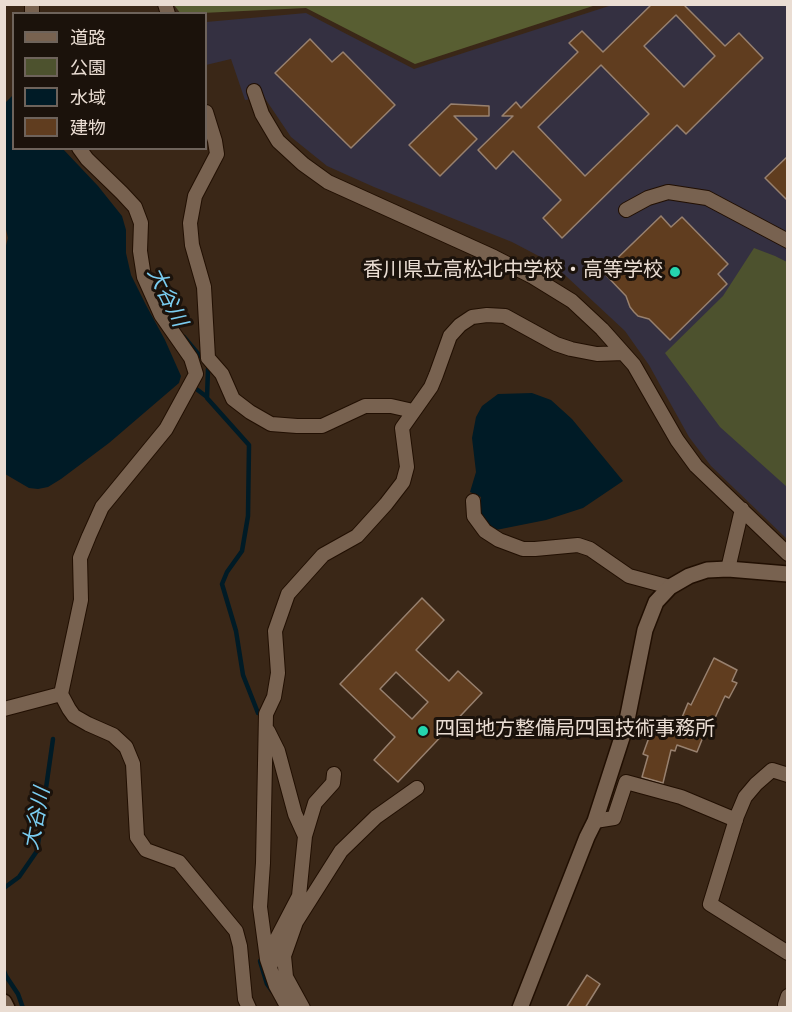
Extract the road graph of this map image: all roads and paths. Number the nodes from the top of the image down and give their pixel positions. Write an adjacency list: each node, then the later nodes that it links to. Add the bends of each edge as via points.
1 (254, 91): 6 (street, via 278,141 328,182 533,277 572,302)
2 (207, 115): 7 (street, via 217,154 195,196 190,224 204,287)
3 (80, 150): 8 (street, via 135,207 141,224 140,262 144,277 161,315 191,358)
4 (626, 210): 5 (street, via 668,192 707,198)
5 (788, 241)
6 (623, 353): 9 (street, via 597,354 556,344 505,316 472,317 450,336 436,375); 11 (street, via 696,466)
7 (208, 358): 8 (street); 9 (street, via 222,374 233,399 271,424 322,426 365,406)
8 (196, 374): 16 (street, via 166,429 102,507 88,536 80,558 81,600)
9 (413, 411): 18 (street, via 402,428 407,467 403,482 357,536 323,555 288,594 275,631 278,673)
10 (473, 501): 15 (street, via 474,516 485,531 499,540 523,549 578,545 628,576)
11 (742, 509): 12 (street); 13 (street)
12 (788, 554)
13 (728, 569): 14 (street); 15 (street, via 707,570)
14 (788, 574)
15 (670, 587): 23 (street, via 656,602 645,630 626,725)
16 (61, 694): 17 (street); 31 (street, via 74,716 113,735 126,747 133,764 137,837 146,849 179,862 236,931)
17 (4, 709)
18 (266, 728): 24 (street, via 278,751); 26 (street, via 260,907)
19 (334, 774): 24 (street, via 333,783 315,803)
20 (788, 775): 22 (street, via 772,770 745,797)
21 (417, 788): 33 (street, via 376,817 341,851 296,922 284,956 286,977)
22 (736, 820): 23 (street, via 681,796 626,782 614,818); 25 (street, via 710,904)
23 (595, 821): 34 (street)
24 (305, 836): 26 (street, via 299,896 275,942)
25 (788, 953)
26 (270, 970): 32 (street)
27 (788, 996): 29 (street)
28 (5, 1003): 30 (street)
29 (788, 1005)
30 (7, 1008)
31 (249, 1008)
32 (288, 1008)
33 (303, 1008)
34 (520, 1008)

